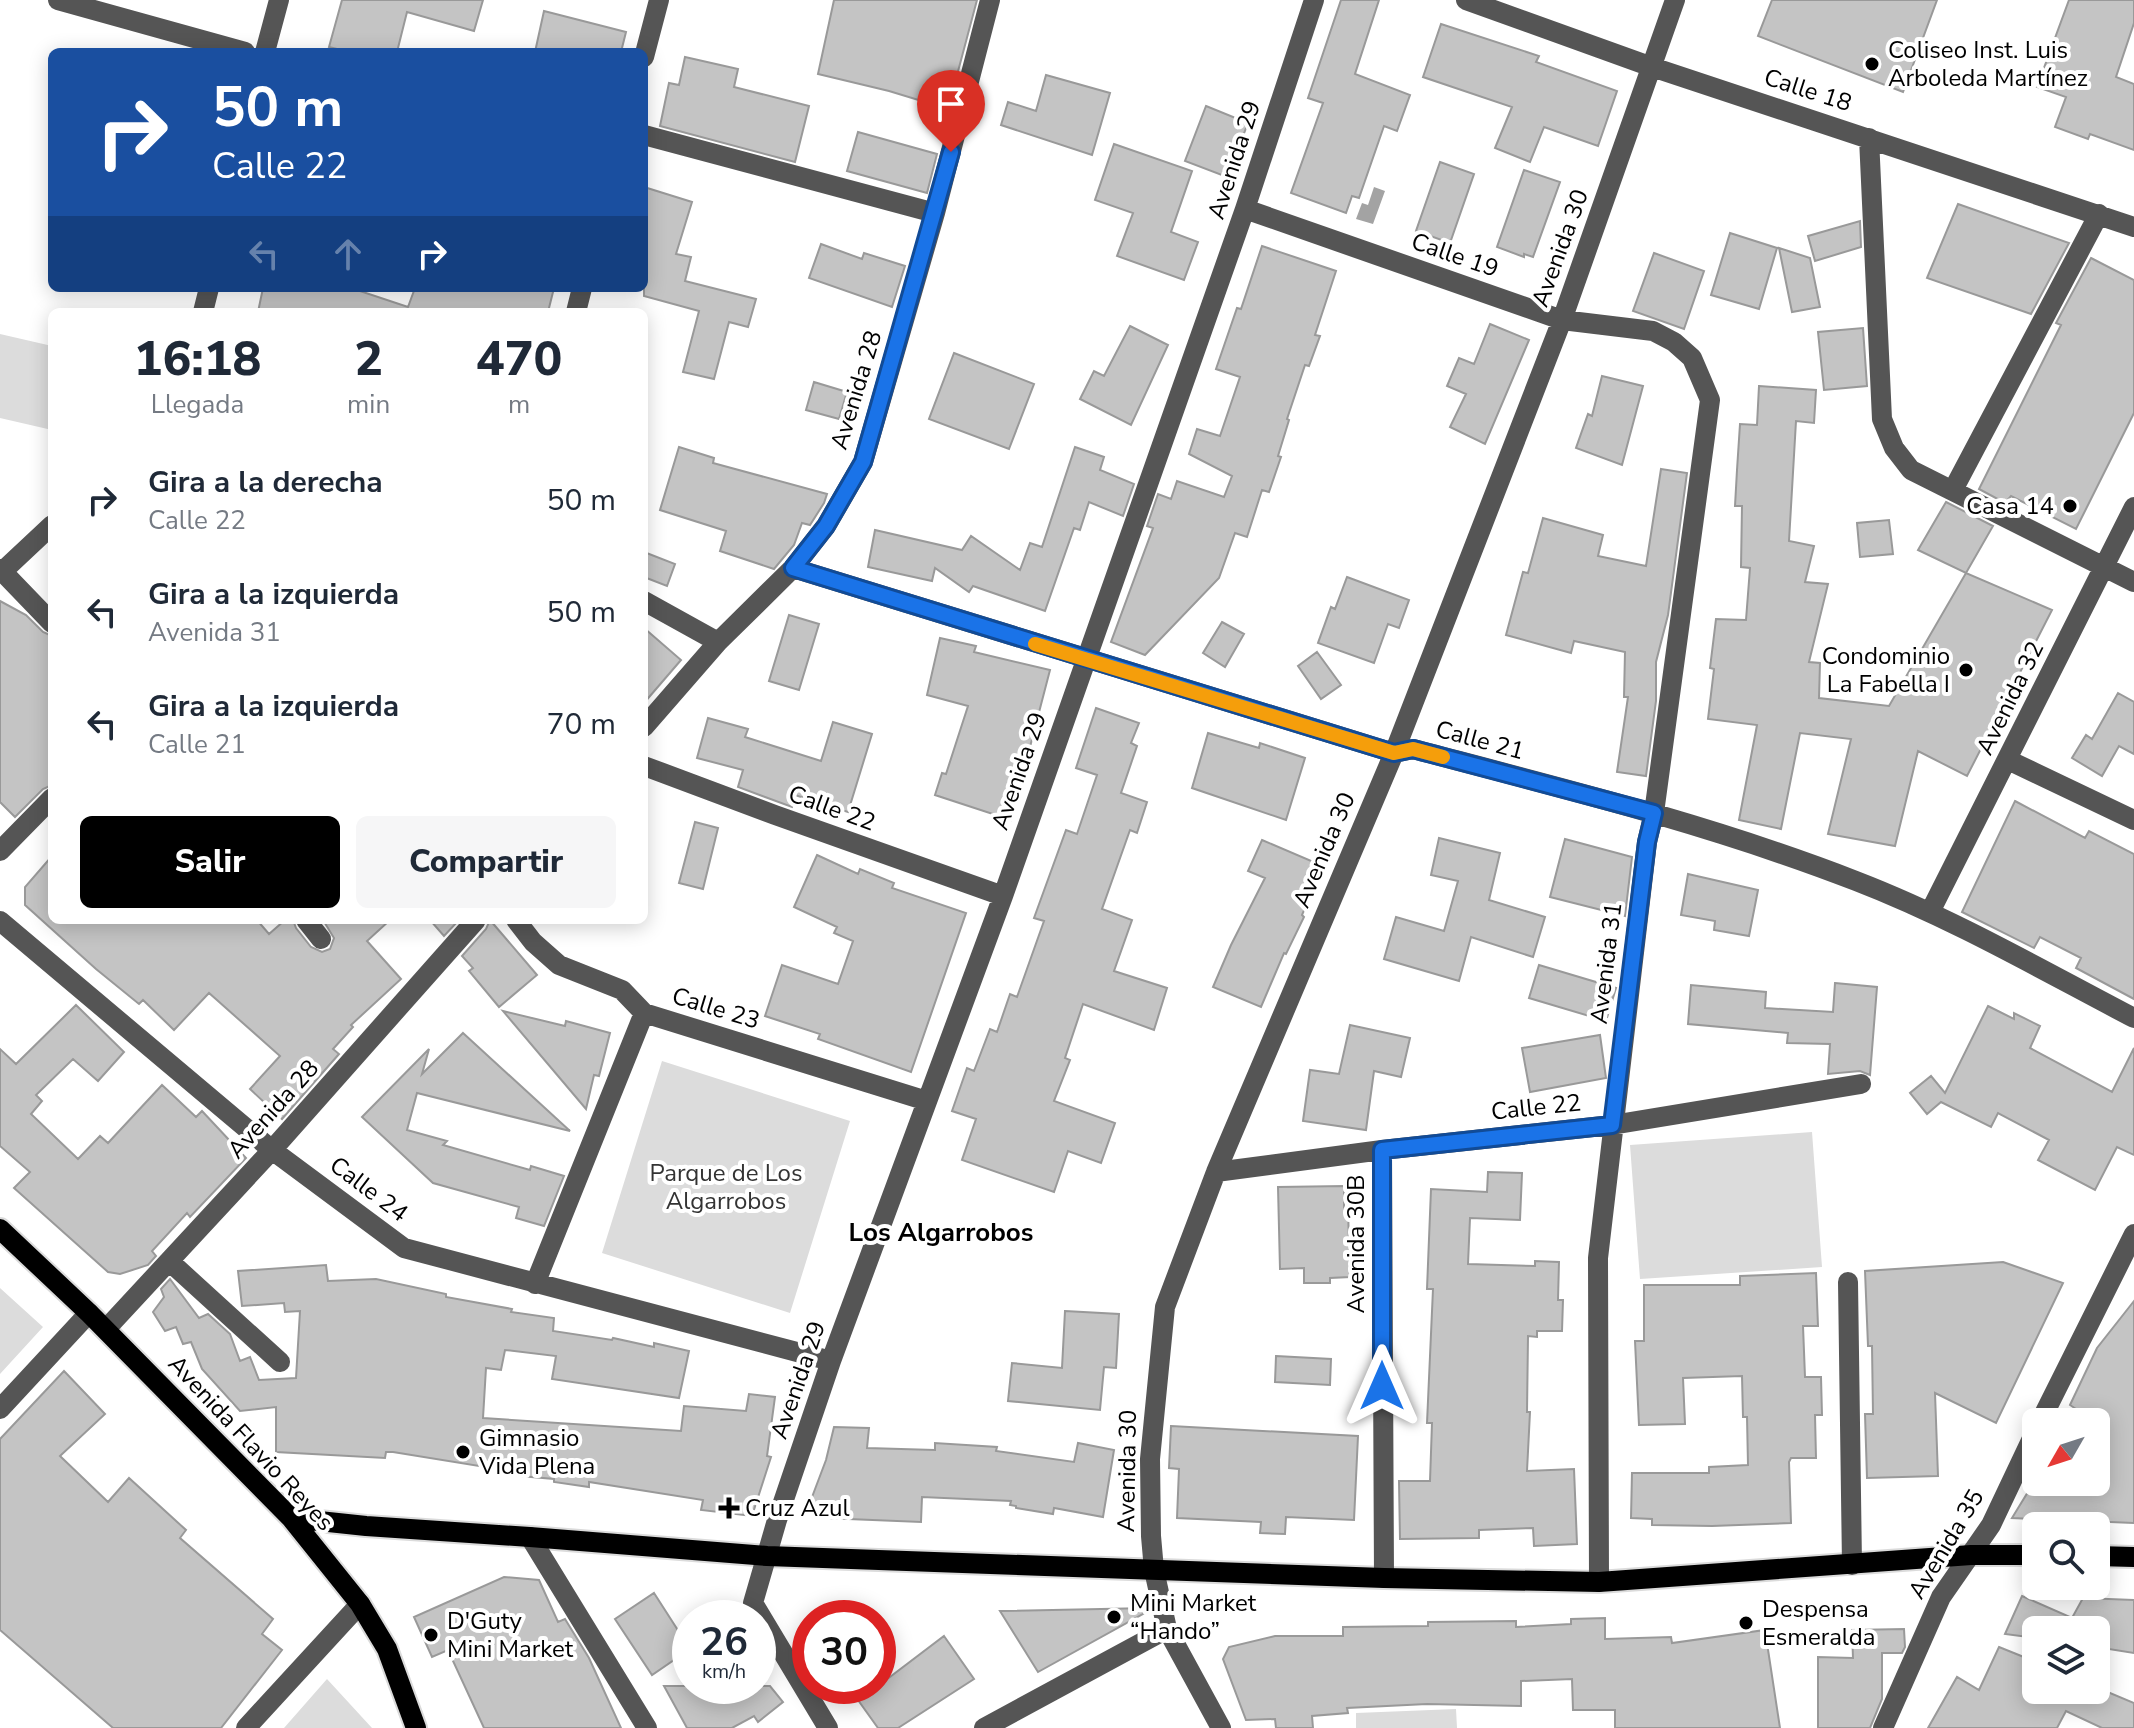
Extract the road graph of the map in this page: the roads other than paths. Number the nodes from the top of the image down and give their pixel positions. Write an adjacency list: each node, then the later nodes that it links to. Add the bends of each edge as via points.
1 (58, 0): 8 (street)
2 (279, 0): 9 (street)
3 (659, 0): 10 (street)
4 (990, 0): 15 (street, Avenida 28)
5 (1314, 0): 14 (street, Avenida 29)
6 (1466, 0): 11 (street, Calle 18)
7 (1675, 0): 11 (street, Avenida 30)
8 (231, 48)
9 (266, 48)
10 (646, 48)
11 (1652, 67): 13 (street, Calle 18); 18 (street, Avenida 30)
12 (648, 136): 15 (street)
13 (1869, 138): 16 (street, Calle 18); 20 (street, via 1882,419 1911,470)
14 (1245, 209): 18 (street, Calle 19); 30 (street, Avenida 29)
15 (935, 213): 24 (street, Avenida 28, via 863,462 826,526)
16 (2099, 214): 17 (street, Calle 18); 20 (street)
17 (2134, 227)
18 (1562, 320): 19 (street, Calle 19, via 1653,331); 32 (street, Avenida 30)
19 (1692, 358): 36 (street, Avenida 31, via 1710,400)
20 (1953, 490): 23 (street)
21 (2134, 507): 23 (street, Avenida 32)
22 (48, 529): 25 (street)
23 (2104, 567): 26 (street); 33 (street, Avenida 32)
24 (793, 568): 29 (street, Avenida 28); 30 (street, Calle 21)
25 (2, 570): 28 (street)
26 (2134, 582)
27 (648, 603): 29 (street)
28 (48, 619)
29 (718, 642): 31 (street, Avenida 28)
30 (1085, 659): 32 (street, Calle 21); 39 (street, Avenida 29)
31 (648, 722)
32 (1394, 753): 36 (street, Calle 21, via 1413,749); 53 (street, Avenida 30)
33 (2008, 760): 37 (street); 40 (street, Avenida 32)
34 (648, 767): 39 (street, Calle 22)
35 (48, 802): 38 (street)
36 (1654, 813): 40 (street, Calle 21, via 1855,880); 50 (street, Avenida 31)
37 (2134, 820)
38 (0, 851)
39 (1003, 896): 49 (street, Avenida 29)
40 (1930, 912): 47 (street, Calle 21)
41 (0, 921): 51 (street, Calle 24)
42 (309, 924): 45 (street)
43 (472, 924): 51 (street, Avenida 28)
44 (519, 924): 46 (street, Calle 23, via 559,965 622,990)
45 (321, 939)
46 (644, 1013): 49 (street, Calle 23); 58 (street)
47 (2134, 1018)
48 (1861, 1084): 50 (street, Calle 22)
49 (927, 1101): 61 (street, Avenida 29)
50 (1612, 1125): 52 (street, Calle 22); 76 (street, Avenida 31, via 1598,1258)
51 (272, 1150): 56 (street, Avenida 28); 58 (street, Calle 24, via 404,1248)
52 (1382, 1150): 53 (street, Calle 22); 75 (street, Avenida 30B)
53 (1216, 1172): 74 (street, Avenida 30, via 1165,1307 1150,1459)
54 (0, 1229): 59 (main road, Avenida Flavio Reyes)
55 (2134, 1234): 63 (street)
56 (169, 1261): 60 (street, Avenida 28); 62 (street)
57 (1848, 1282): 73 (street)
58 (535, 1284): 61 (street, Calle 24)
59 (89, 1313): 60 (main road, Avenida Flavio Reyes); 64 (street)
60 (106, 1329): 66 (main road, Avenida Flavio Reyes)
61 (831, 1361): 70 (street, Avenida 29)
62 (280, 1362)
63 (2047, 1408)
64 (0, 1409)
65 (2022, 1460): 68 (street, Avenida 35)
66 (291, 1518): 67 (main road); 77 (main road, Avenida Flavio Reyes)
67 (530, 1537): 70 (main road); 81 (street)
68 (1971, 1555): 69 (main road); 73 (main road); 85 (street, Avenida 35, via 1941,1597)
69 (2022, 1555)
70 (767, 1556): 74 (main road); 82 (street, Avenida 29, via 753,1603)
71 (2110, 1556): 72 (main road)
72 (2134, 1557)
73 (1852, 1565): 76 (main road)
74 (1154, 1570): 75 (main road); 78 (street, Avenida 30)
75 (1384, 1578): 76 (main road)
76 (1599, 1582)
77 (360, 1604): 79 (street); 80 (main road, Avenida Flavio Reyes, via 387,1649)
78 (1167, 1629): 83 (street); 84 (street, Avenida 30)
79 (246, 1728)
80 (416, 1728)
81 (647, 1728)
82 (828, 1728)
83 (984, 1728)
84 (1221, 1728)
85 (1883, 1728)

